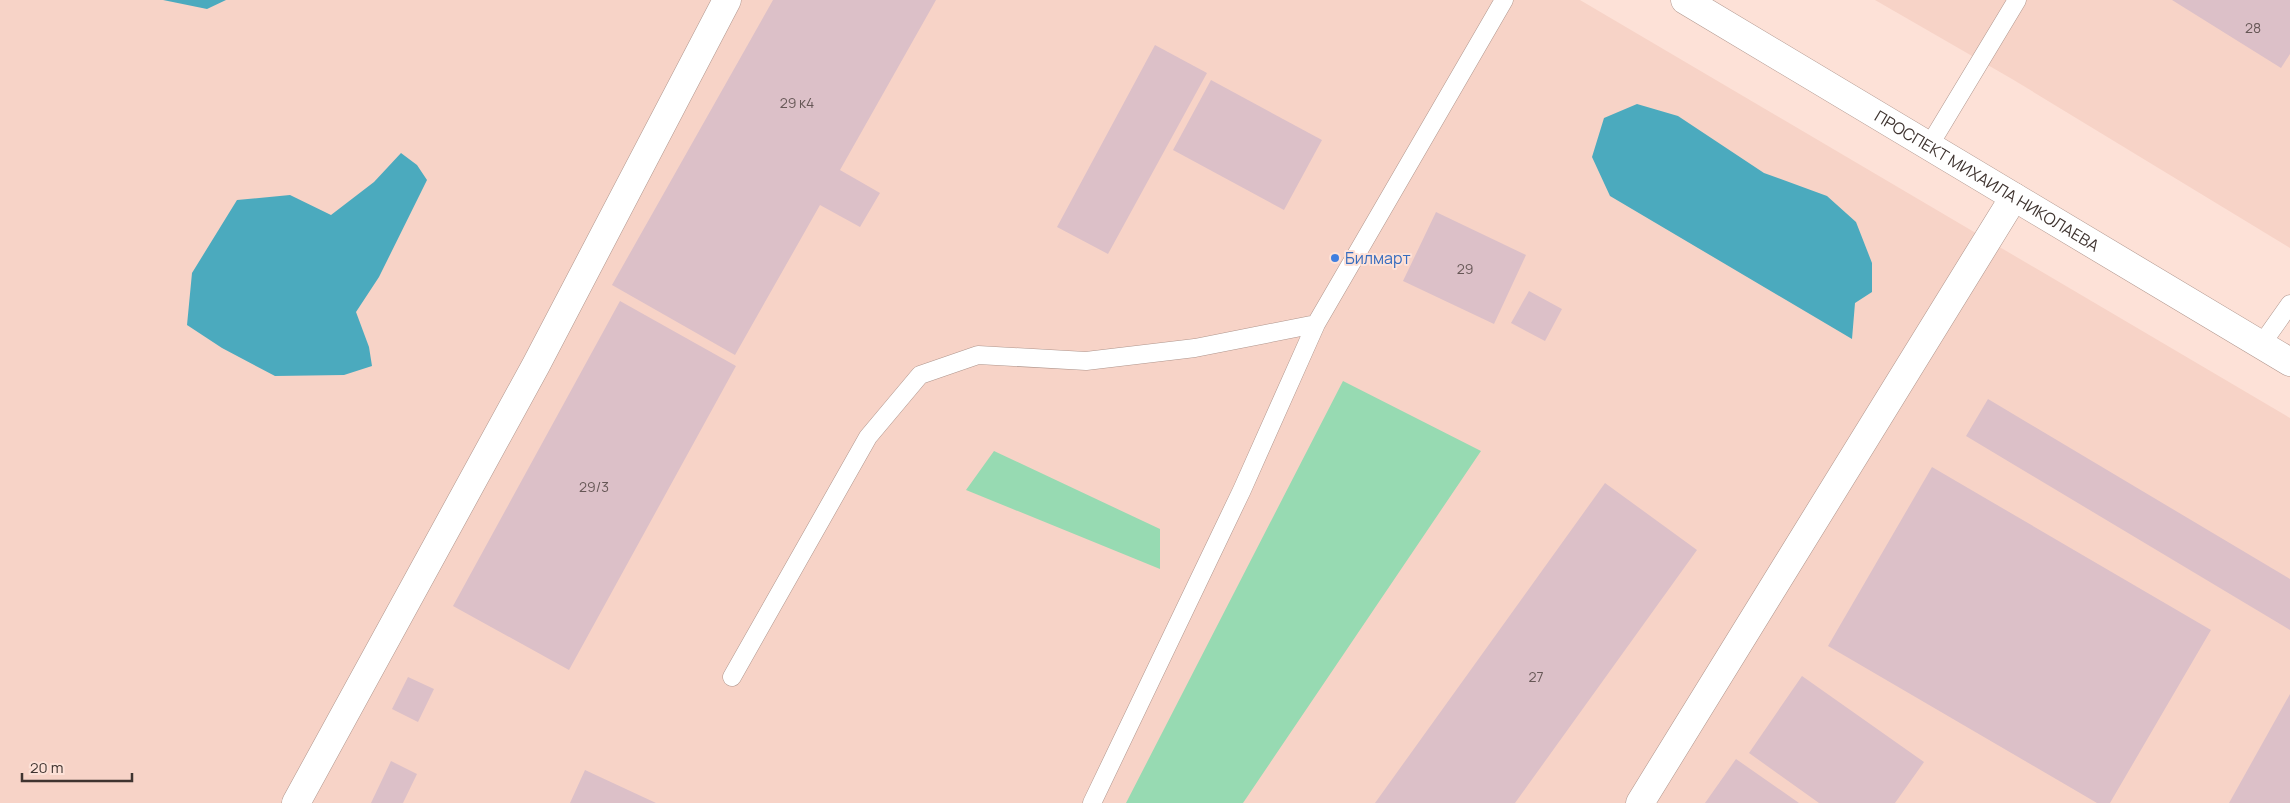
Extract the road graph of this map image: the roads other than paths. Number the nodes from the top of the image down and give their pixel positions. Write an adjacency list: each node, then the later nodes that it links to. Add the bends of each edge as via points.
1 (727, 0): 12 (street, via 536,364)
2 (1504, 0): 8 (lane)
3 (1685, 0): 5 (street, ПРОСПЕКТ МИХАИЛА НИКОЛАЕВА)
4 (2017, 0): 5 (lane)
5 (1929, 146): 6 (street, ПРОСПЕКТ МИХАИЛА НИКОЛАЕВА)
6 (2014, 197): 9 (street, ПРОСПЕКТ МИХАИЛА НИКОЛАЕВА); 14 (street)
7 (2290, 304): 9 (lane)
8 (1316, 324): 11 (lane, via 1195,348 1086,361 978,354 920,375 868,437); 13 (lane, via 1242,490)
9 (2261, 345): 10 (street, ПРОСПЕКТ МИХАИЛА НИКОЛАЕВА)
10 (2290, 362)
11 (732, 678)
12 (296, 803)
13 (1092, 803)
14 (1640, 803)

